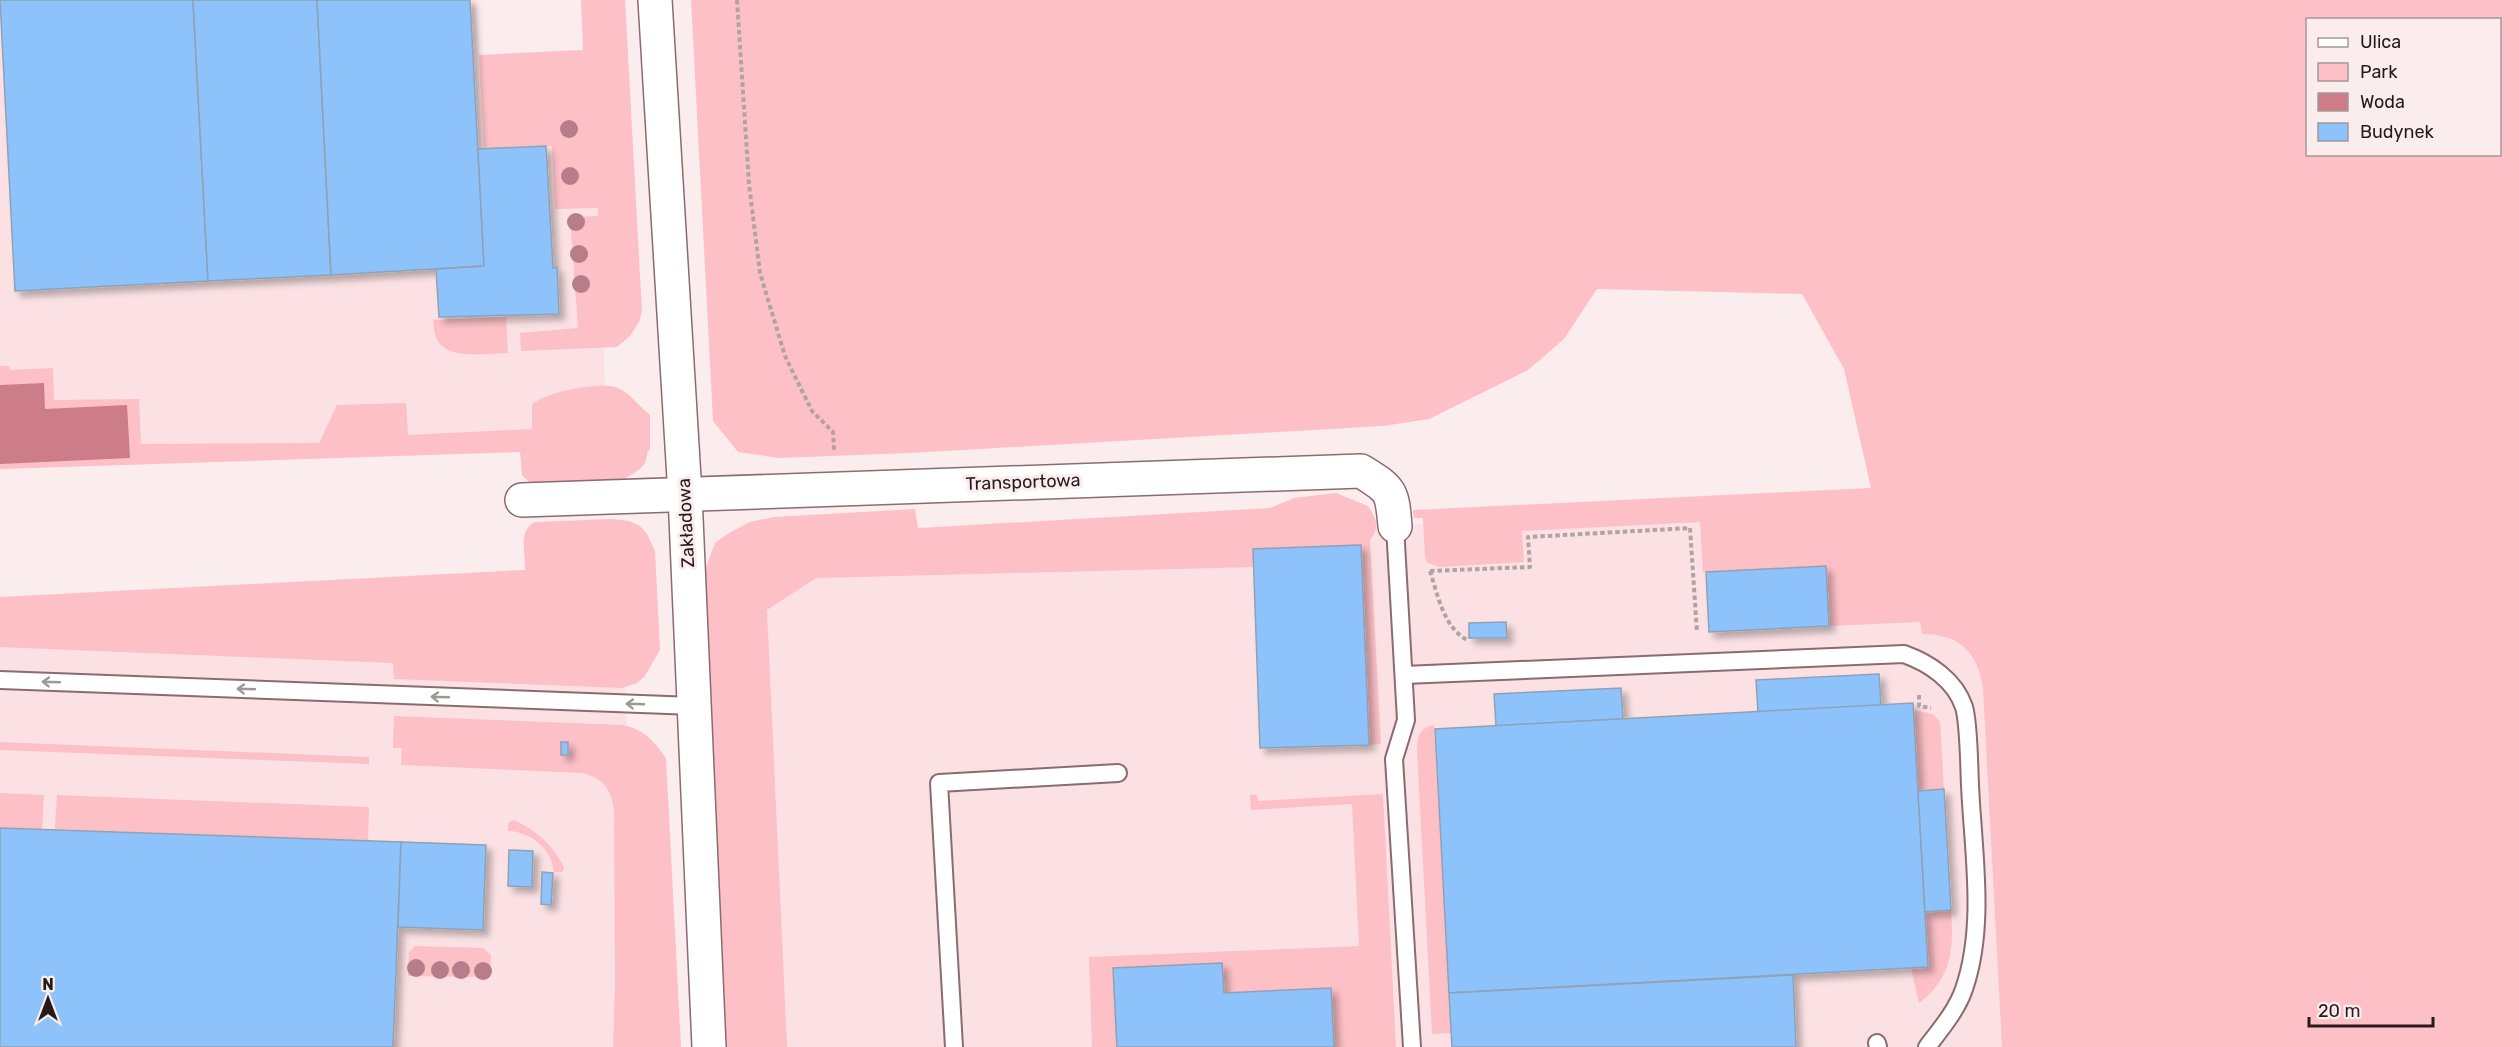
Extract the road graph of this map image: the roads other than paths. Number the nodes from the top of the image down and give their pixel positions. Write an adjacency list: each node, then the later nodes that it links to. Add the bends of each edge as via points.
1 (655, 0): 2 (street, Zakładowa)
2 (685, 495): 3 (street, Transportowa); 4 (street, Transportowa, via 1361,471 1383,484 1393,501); 7 (street, Zakładowa)
3 (522, 500)
4 (1395, 526): 5 (lane)
5 (1404, 675): 11 (lane, via 1406,720 1394,759); 12 (lane, via 1904,654 1925,661 1950,683 1964,707 1977,926 1964,992)
6 (0, 680): 7 (lane, one-way to 6)
7 (694, 706): 9 (street, Zakładowa)
8 (1118, 773): 10 (lane, via 939,783)
9 (709, 1047)
10 (954, 1047)
11 (1412, 1047)
12 (1927, 1047)

